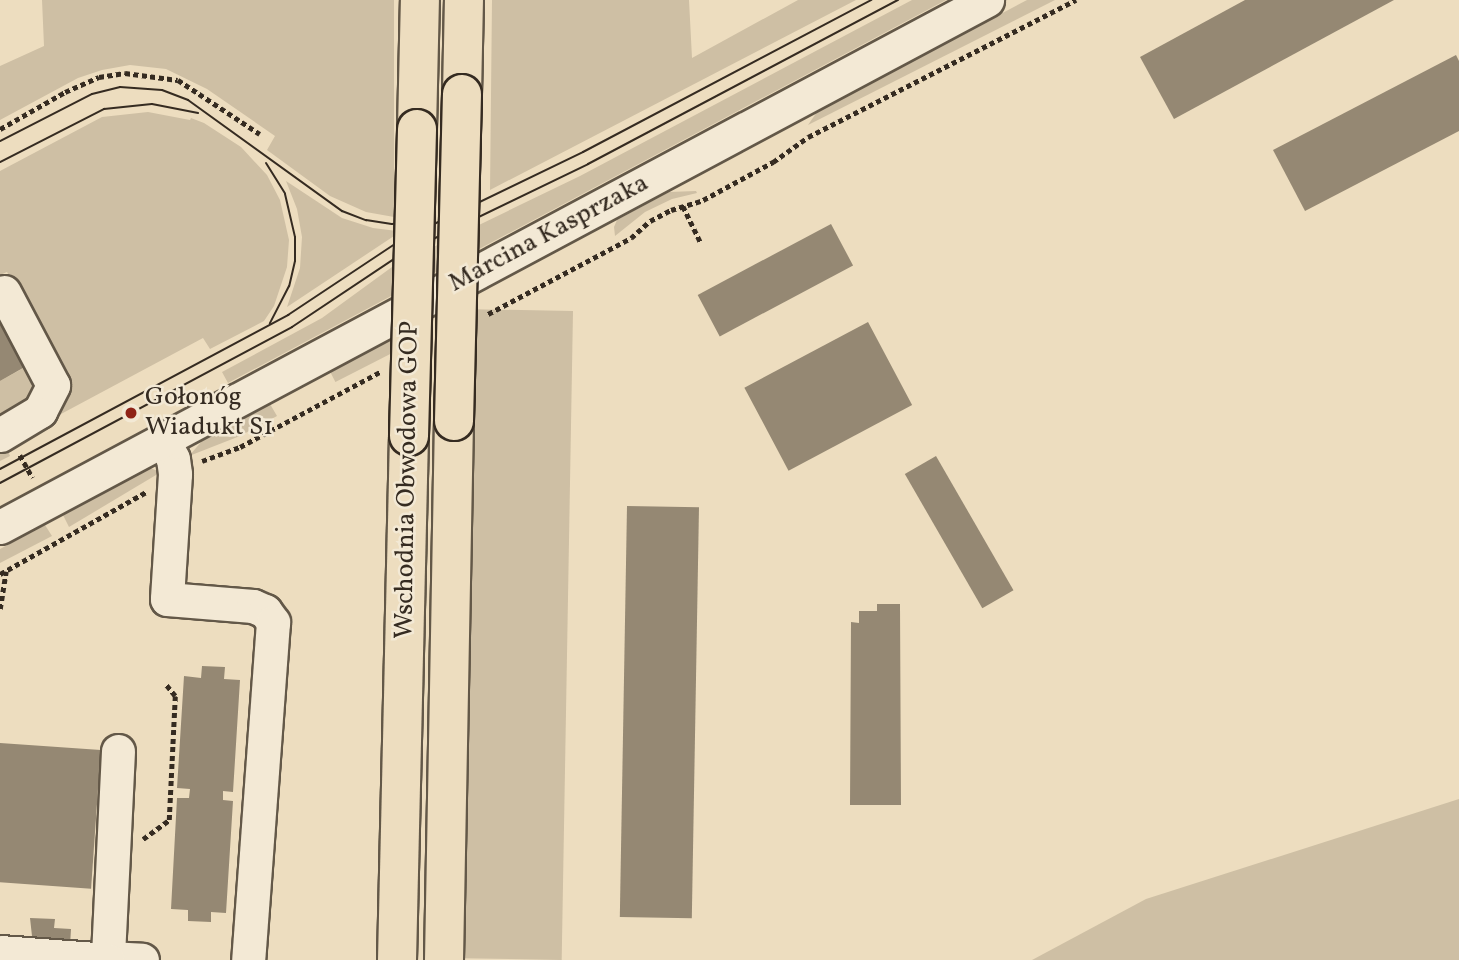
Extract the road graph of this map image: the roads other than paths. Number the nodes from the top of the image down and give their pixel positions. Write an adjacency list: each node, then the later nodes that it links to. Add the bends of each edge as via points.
1 (420, 0): 13 (highway, Wschodnia Obwodowa GOP, bridge)
2 (464, 0): 14 (highway, Wschodnia Obwodowa GOP, bridge)
3 (987, 0): 5 (street, Marcina Kasprzaka)
4 (4, 292): 6 (street, via 53,385 40,411)
5 (163, 440): 7 (street, Marcina Kasprzaka); 12 (street, via 175,474 167,599 253,606 265,611 273,622)
6 (8, 441)
7 (0, 527)
8 (118, 751): 10 (street)
9 (10, 955): 10 (street)
10 (108, 959): 11 (street)
11 (142, 960)
12 (248, 960)
13 (397, 960)
14 (444, 960)

